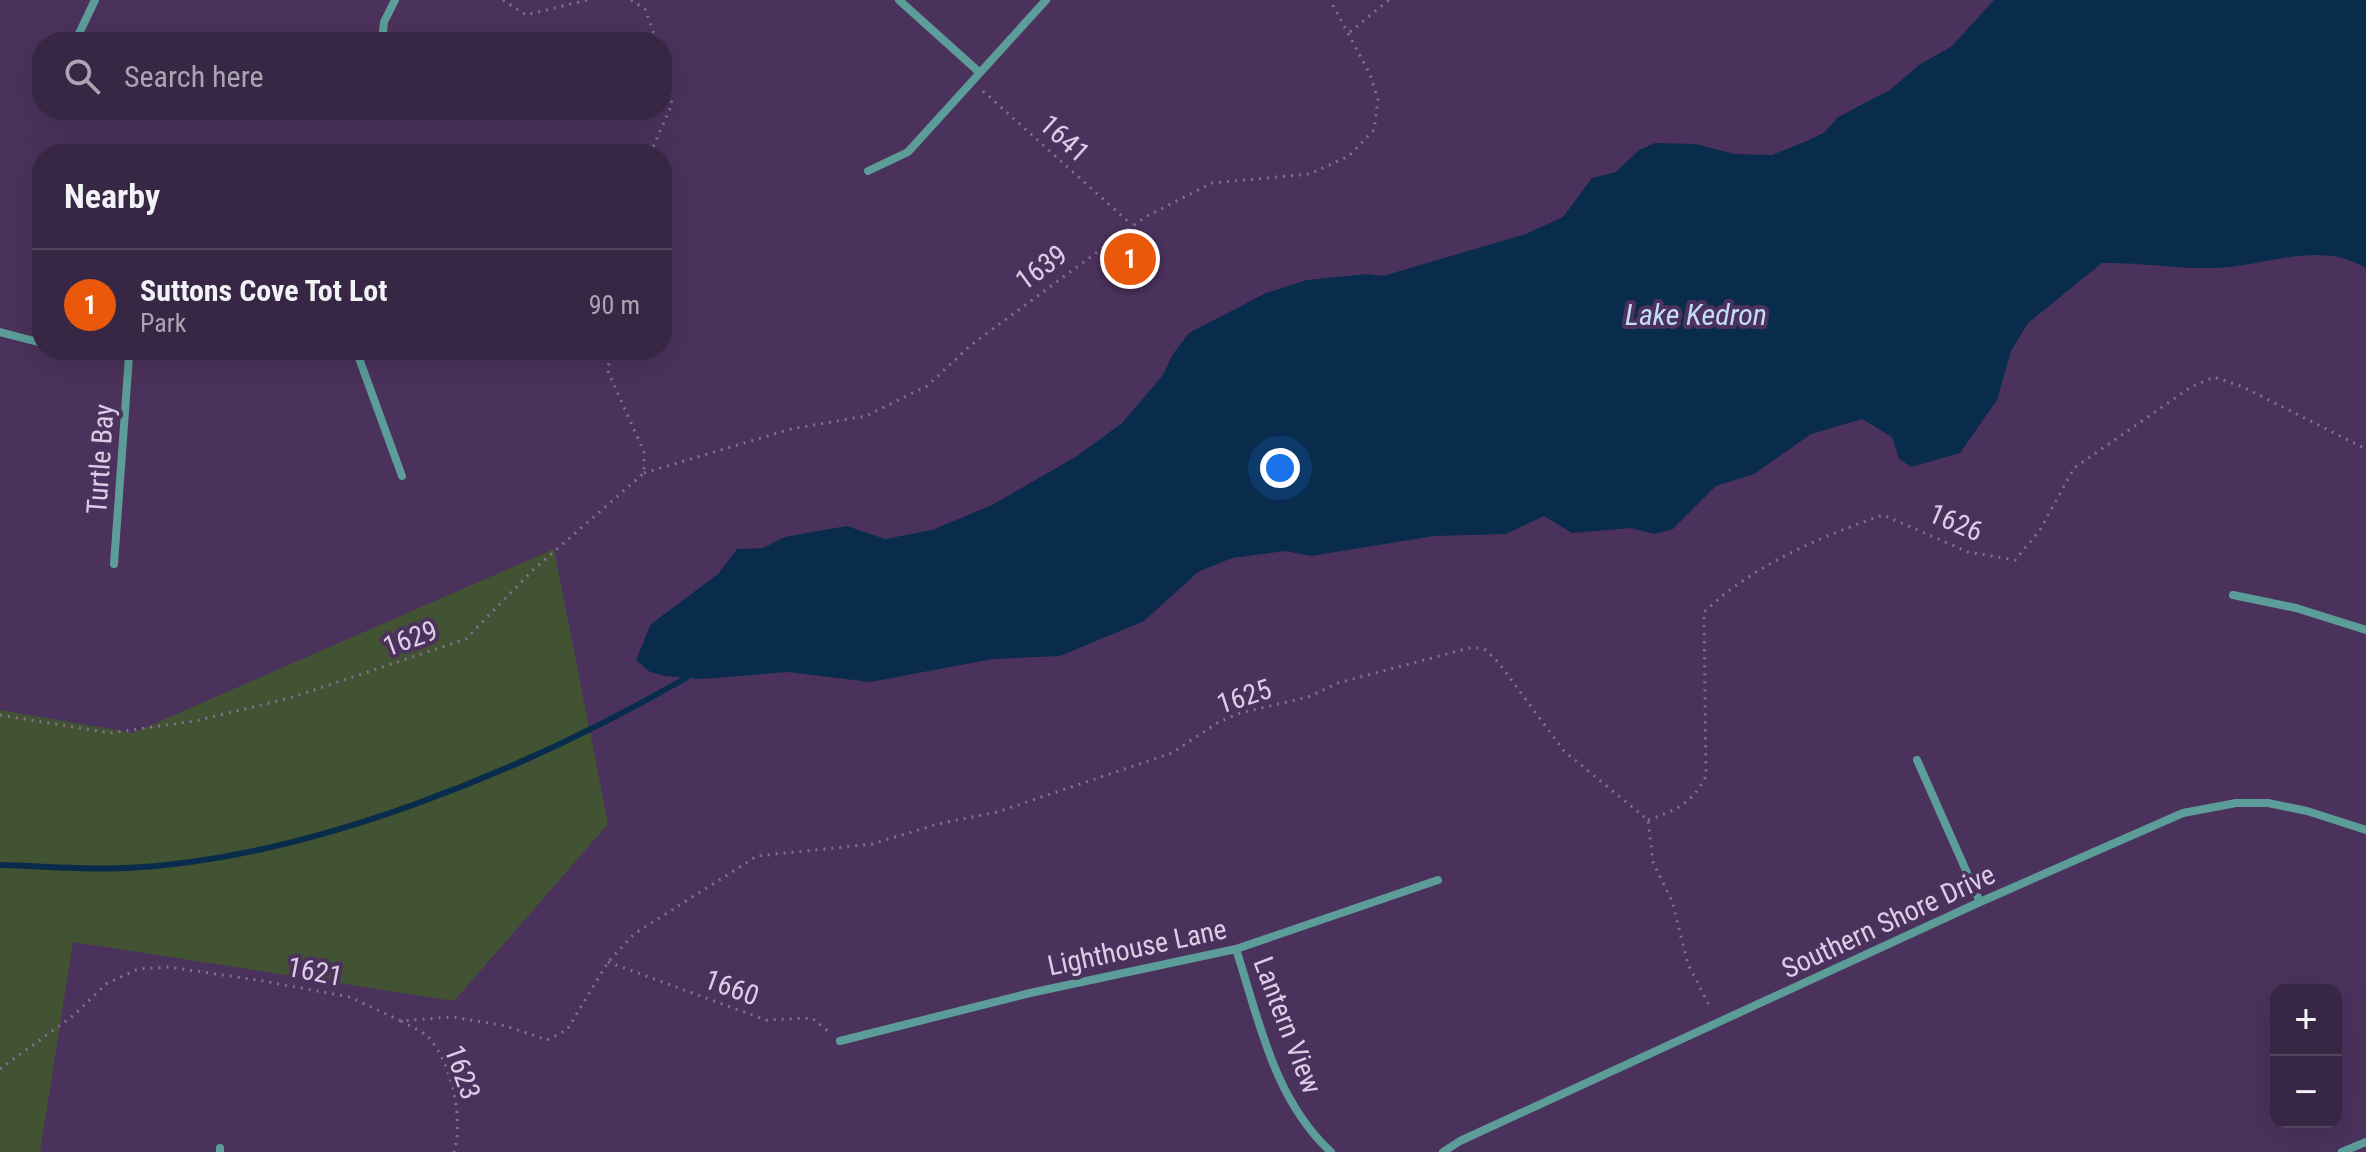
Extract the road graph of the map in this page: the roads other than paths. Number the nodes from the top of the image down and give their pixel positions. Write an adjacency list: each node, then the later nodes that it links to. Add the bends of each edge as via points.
1 (95, 0): 5 (street)
2 (395, 0): 6 (street)
3 (899, 0): 7 (street)
4 (1046, 0): 7 (street)
5 (80, 32)
6 (383, 32)
7 (979, 72): 8 (street, via 908,152)
8 (868, 171)
9 (0, 332): 10 (street)
10 (32, 340)
11 (129, 360): 14 (street, Turtle Bay)
12 (360, 360): 13 (street)
13 (402, 476)
14 (114, 564)
15 (2233, 595): 16 (street)
16 (2366, 630)
17 (1917, 760): 20 (street)
18 (2366, 829): 20 (street, Southern Shore Drive, via 2268,803 2209,807 2169,819)
19 (1438, 880): 21 (street, Lighthouse Lane)
20 (1980, 902): 25 (street, Southern Shore Drive)
21 (1236, 949): 22 (street, Lighthouse Lane); 24 (street, Lantern View, via 1290,1101)
22 (840, 1041)
23 (2366, 1142): 26 (street)
24 (1331, 1152)
25 (1443, 1152)
26 (2342, 1152)

